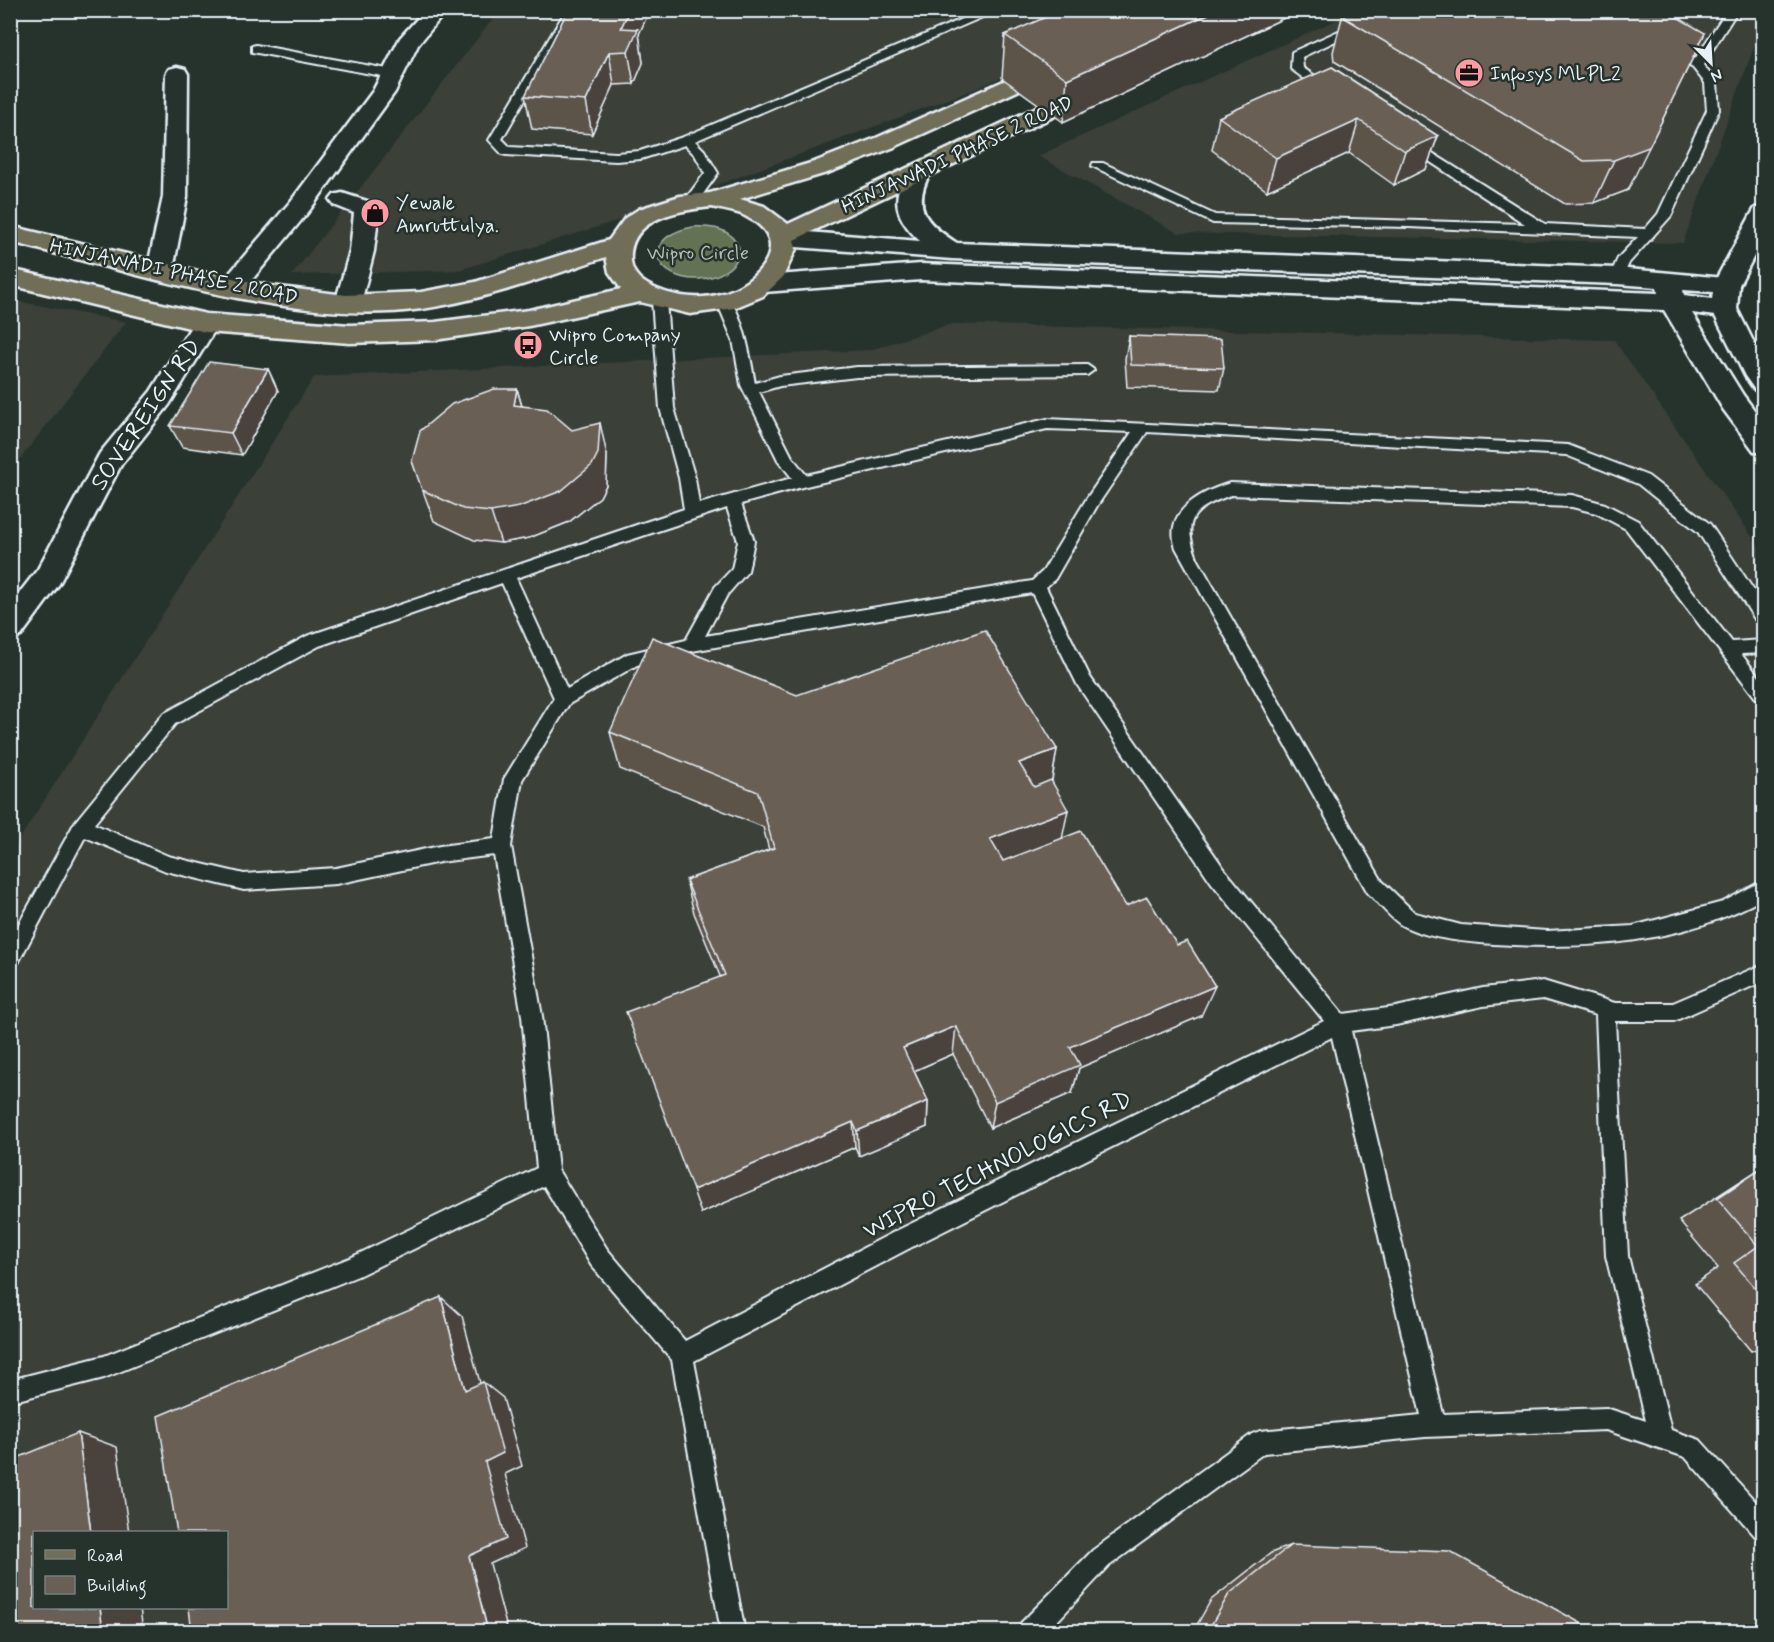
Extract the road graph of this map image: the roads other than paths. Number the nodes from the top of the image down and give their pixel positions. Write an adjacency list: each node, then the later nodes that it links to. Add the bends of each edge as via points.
1 (437, 10): 11 (street, via 408,42)
2 (572, 10): 15 (lane, via 495,140 506,151 616,157 641,155)
3 (994, 10): 15 (lane)
4 (1396, 10): 13 (lane, via 1296,55 1296,69)
5 (1733, 10): 9 (lane)
6 (1657, 43): 9 (lane)
7 (256, 49): 11 (lane)
8 (1068, 60): 19 (main road, HINJAWADI PHASE 2 ROAD, via 822,167)
9 (1697, 65): 22 (lane, via 1711,83 1713,110 1664,216)
10 (177, 74): 27 (street, via 175,197)
11 (393, 74): 31 (street, via 300,207)
12 (1111, 81): 17 (main road, HINJAWADI PHASE 2 ROAD)
13 (1336, 95)
14 (1395, 133): 21 (lane)
15 (687, 140): 19 (lane, via 712,173)
16 (1098, 166): 21 (lane, via 1213,219)
17 (919, 171): 24 (main road, HINJAWADI PHASE 2 ROAD); 26 (street, via 908,186 916,224)
18 (342, 200): 36 (street, via 367,209 362,251)
19 (702, 200): 24 (main road, via 731,202 763,215); 25 (main road, via 671,205 637,221)
20 (1764, 213): 34 (street)
21 (1542, 229): 22 (lane)
22 (1649, 233): 28 (lane, via 1623,261)
23 (10, 234): 27 (main road, HINJAWADI PHASE 2 ROAD)
24 (782, 237): 26 (street); 30 (main road, via 782,262)
25 (619, 245): 33 (main road, via 620,271 629,283); 36 (main road, HINJAWADI PHASE 2 ROAD, via 457,294)
26 (952, 251): 28 (street)
27 (160, 270): 31 (main road, HINJAWADI PHASE 2 ROAD)
28 (1617, 276): 32 (street)
29 (10, 277): 37 (main road, HINJAWADI PHASE 2 ROAD)
30 (764, 284): 32 (street, via 921,272); 35 (main road)
31 (232, 288): 36 (main road, HINJAWADI PHASE 2 ROAD, via 309,301)
32 (1671, 291): 34 (street); 42 (street, via 1733,402)
33 (650, 297): 35 (main road, via 680,305); 37 (main road, HINJAWADI PHASE 2 ROAD, via 435,331 350,334); 45 (lane, via 667,408 687,478)
34 (1725, 297): 39 (street, via 1754,370)
35 (724, 302): 40 (lane, via 740,340)
36 (348, 303)
37 (206, 323): 49 (street, SOVEREIGN RD, via 160,398 110,460 49,576)
38 (1086, 370): 40 (lane, via 857,372 780,381)
39 (1764, 384)
40 (750, 389): 43 (lane, via 786,460)
41 (1143, 427): 43 (lane, via 1047,424); 47 (lane, via 1049,575); 48 (lane, via 1568,450 1643,480 1704,528)
42 (1764, 444)
43 (802, 481): 44 (lane)
44 (733, 502): 45 (lane); 50 (lane, via 746,541 740,571 721,591)
45 (692, 512): 46 (lane)
46 (507, 575): 54 (lane); 55 (lane, via 313,641 169,719)
47 (1037, 586): 50 (lane); 61 (lane, via 1084,681 1218,876)
48 (1764, 620)
49 (10, 628)
50 (692, 645): 54 (lane, via 633,659)
51 (1764, 646): 52 (lane)
52 (1727, 649): 53 (lane); 57 (lane, via 1632,525 1600,508 1572,501 1230,489 1203,499 1188,511 1181,534 1190,561 1376,887 1409,920 1461,933 1547,939 1633,934 1727,909)
53 (1764, 696)
54 (563, 699): 56 (lane, via 513,779)
55 (81, 827): 56 (lane, via 166,863 244,882 336,876 440,854); 58 (lane)
56 (502, 846): 62 (lane, via 532,1016)
57 (1764, 888)
58 (10, 959)
59 (1764, 972): 60 (lane, WIPRO TECHNOLOGICS RD, via 1674,1012)
60 (1605, 1009): 61 (lane, WIPRO TECHNOLOGICS RD, via 1543,990); 66 (lane, via 1617,1256)
61 (1339, 1024): 63 (lane, WIPRO TECHNOLOGICS RD, via 915,1234); 65 (lane)
62 (548, 1173): 63 (lane, via 598,1257); 64 (lane, via 347,1269 104,1367)
63 (682, 1356): 68 (lane)
64 (10, 1391)
65 (1435, 1426): 66 (lane, via 1606,1419); 69 (lane, via 1260,1442 1101,1558)
66 (1662, 1438): 67 (lane, via 1692,1448)
67 (1764, 1529)
68 (733, 1632)
69 (1030, 1632)

